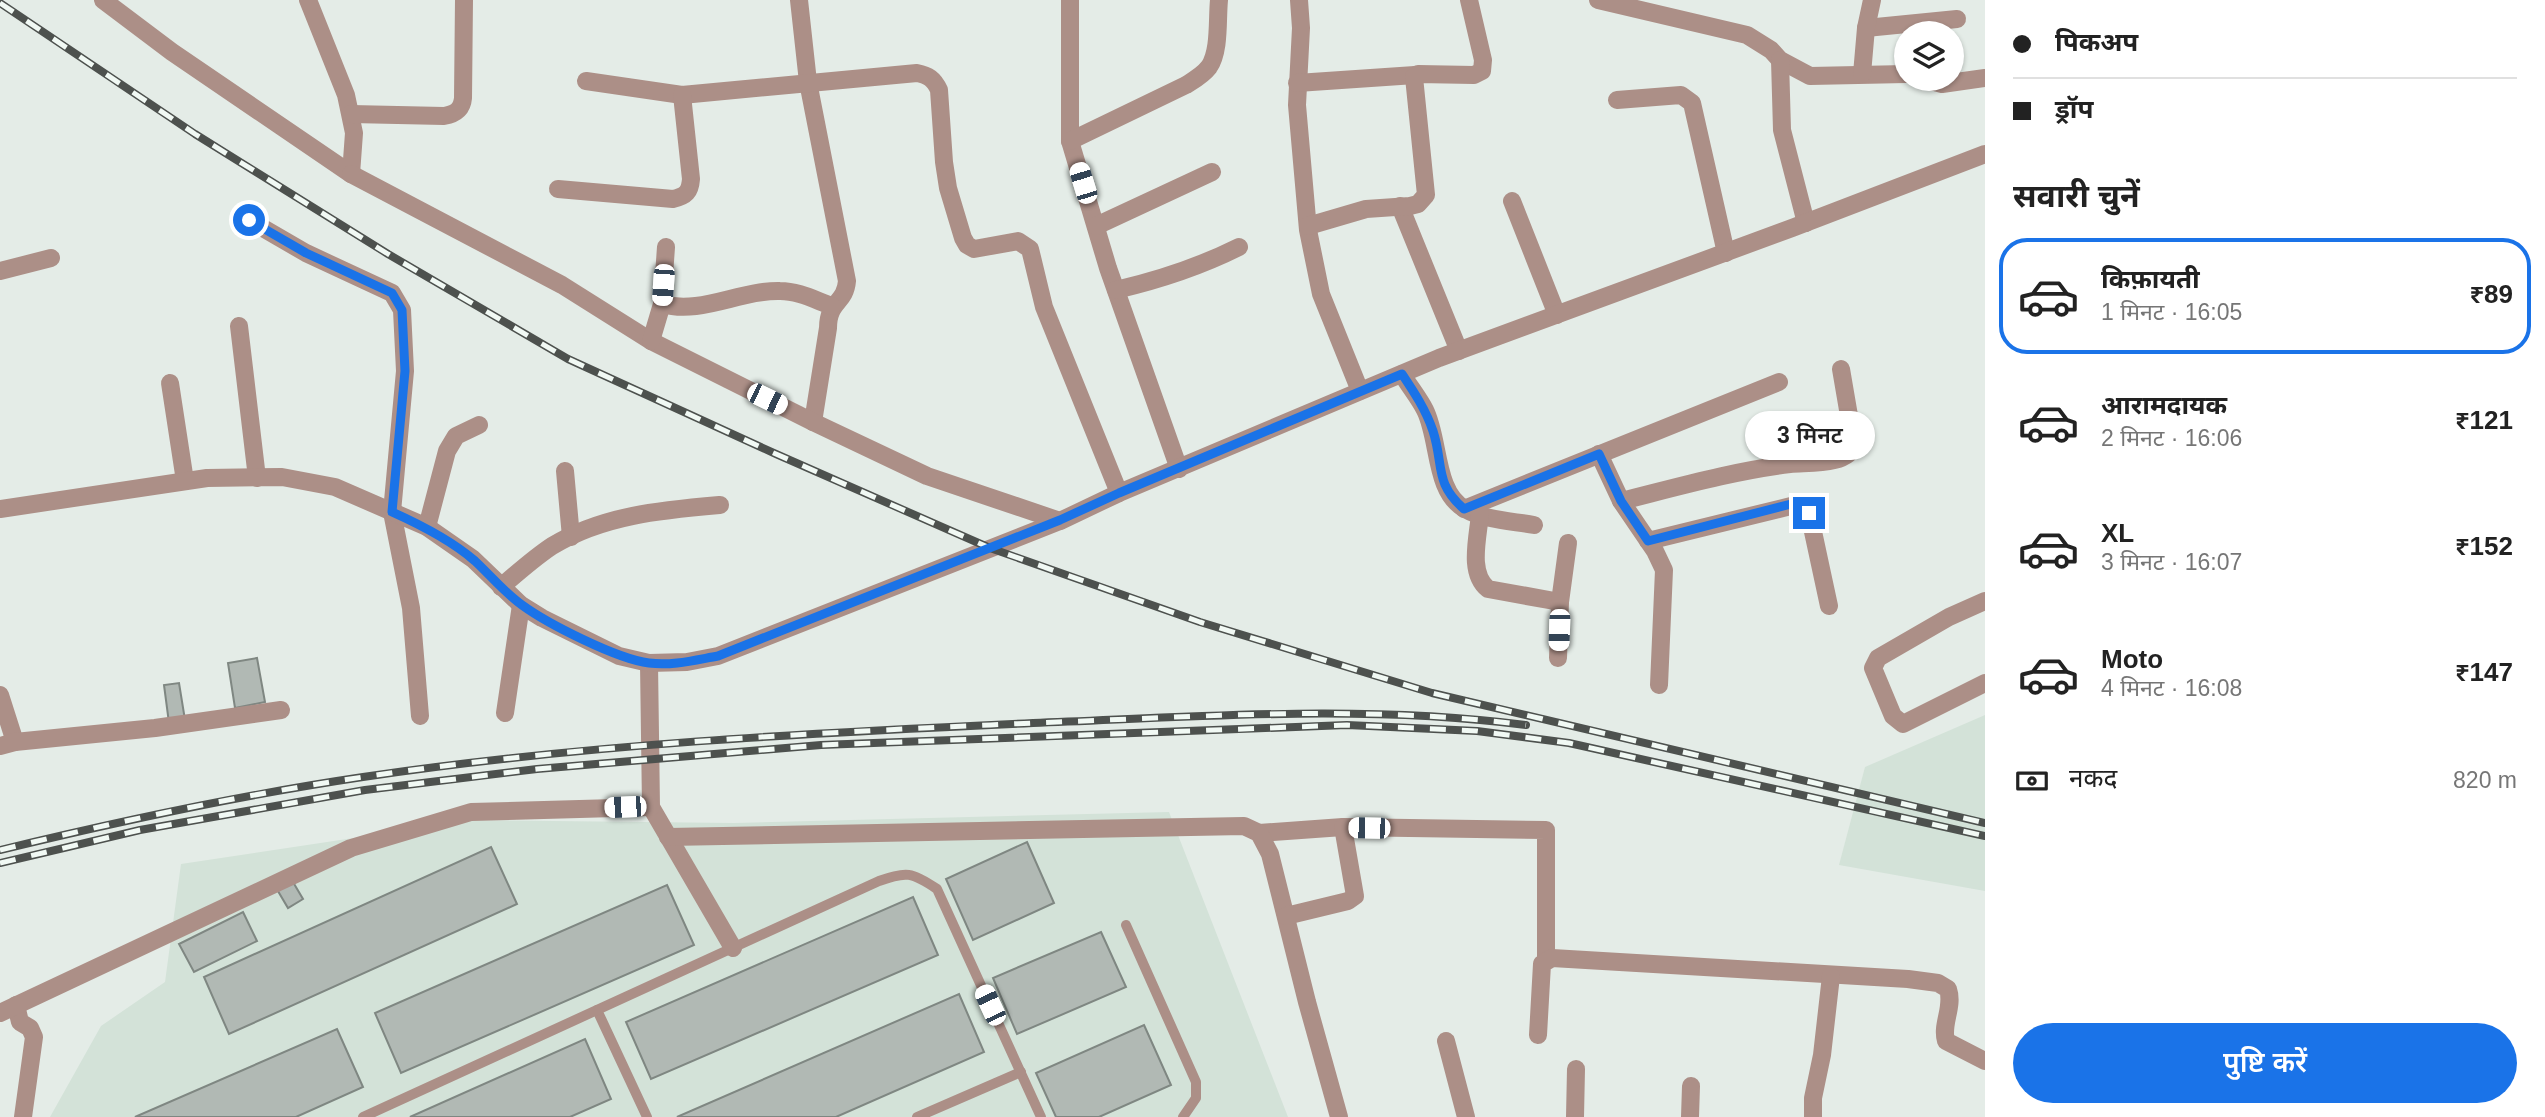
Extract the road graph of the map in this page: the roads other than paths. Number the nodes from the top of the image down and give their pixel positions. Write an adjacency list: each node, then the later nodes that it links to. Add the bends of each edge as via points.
1 (103, 0): 30 (street)
2 (308, 0): 26 (street)
3 (464, 0): 26 (street, via 459,110 444,116)
4 (799, 0): 22 (street)
5 (1070, 0): 27 (street)
6 (1219, 0): 27 (street, via 1215,52 1202,75)
7 (1299, 0): 23 (street)
8 (1469, 0): 18 (street, via 1482,71 1474,75)
9 (1598, 0): 13 (street)
10 (1672, 0): 13 (street)
11 (1872, 0): 14 (street)
12 (1957, 19): 14 (street)
13 (1676, 20): 15 (street, via 1747,35)
14 (1866, 28): 16 (street)
15 (1780, 60): 16 (street, via 1810,76); 35 (street, via 1782,130)
16 (1861, 74): 17 (street)
17 (1894, 74)
18 (1415, 75): 23 (street); 33 (street, via 1426,195 1418,204)
19 (1985, 78): 21 (street)
20 (586, 81): 24 (street)
21 (1964, 81)
22 (808, 82): 24 (street); 45 (street, via 847,281 842,297); 62 (street, via 917,73 935,82 946,175 963,238 974,249 1018,242 1030,249 1044,307)
23 (1297, 83): 37 (street)
24 (682, 95): 31 (street, via 691,179 683,197)
25 (1617, 100): 40 (street, via 1681,95 1692,103)
26 (351, 114): 30 (street)
27 (1070, 141): 36 (street)
28 (1985, 154): 35 (street)
29 (1212, 172): 36 (street)
30 (351, 174): 48 (street, via 562,285)
31 (558, 189)
32 (1512, 201): 46 (street)
33 (1400, 206): 37 (street, via 1366,209); 49 (street)
34 (249, 220): 66 (street, via 392,293 399,302 405,371)
35 (1806, 223): 40 (street)
36 (1096, 226): 43 (street)
37 (1307, 226): 54 (street, via 1321,294)
38 (666, 247): 44 (street)
39 (1238, 247): 43 (street, via 1163,279)
40 (1726, 253): 46 (street)
41 (51, 258): 42 (street)
42 (0, 271)
43 (1116, 290): 58 (street)
44 (662, 304): 45 (street, via 686,308 780,291); 48 (street)
45 (832, 306): 55 (street)
46 (1557, 315): 49 (street)
47 (239, 326): 60 (street)
48 (651, 341): 55 (street)
49 (1459, 351): 51 (street)
50 (1841, 369): 63 (street, via 1854,445 1846,456 1721,476)
51 (1402, 374): 54 (street); 67 (street, via 1434,433 1443,483 1452,498)
52 (1779, 382): 57 (street)
53 (170, 383): 61 (street)
54 (1360, 391): 58 (street)
55 (813, 422): 68 (street, via 927,476)
56 (479, 425): 70 (street, via 456,436 447,451)
57 (1599, 454): 63 (street); 67 (street)
58 (1180, 469): 62 (street)
59 (565, 471): 71 (street)
60 (257, 478): 61 (street); 66 (street, via 282,477 335,487)
61 (185, 481): 65 (street)
62 (1119, 493): 68 (street)
63 (1621, 501): 72 (street)
64 (720, 505): 71 (street, via 628,516)
65 (0, 509)
66 (392, 512): 70 (street); 86 (street, via 411,608)
67 (1472, 512): 69 (street); 76 (street, via 1480,583 1488,589)
68 (1060, 520): 80 (street, via 718,656)
69 (1534, 525)
70 (427, 527): 74 (street, via 473,559)
71 (571, 537): 74 (street)
72 (1648, 541): 78 (street, via 1799,504 1809,513); 82 (street, via 1664,570)
73 (1568, 543): 76 (street)
74 (500, 587): 77 (street)
75 (1985, 601): 81 (street, via 1878,658 1873,668 1893,716 1903,724)
76 (1560, 602): 79 (street)
77 (521, 605): 80 (street, via 619,656); 85 (street)
78 (1829, 606)
79 (1558, 658)
80 (649, 663): 88 (street)
81 (1985, 683)
82 (1659, 685)
83 (0, 695): 87 (street)
84 (281, 710): 87 (street)
85 (505, 713)
86 (420, 716)
87 (7, 744)
88 (651, 807): 91 (street); 97 (street, via 471,812 351,848)
89 (1343, 827): 90 (street); 92 (street, via 1356,896); 95 (street, via 1546,830)
90 (1259, 833): 91 (street, via 1244,826); 92 (street, via 1270,854)
91 (668, 837): 94 (street)
92 (1286, 916): 111 (street)
93 (1126, 925): 110 (lane, via 1196,1082 1196,1098)
94 (733, 948): 98 (lane); 103 (lane, via 879,881 902,873 923,880 937,889)
95 (1546, 960): 96 (street); 99 (street, via 1540,972)
96 (1831, 976): 101 (street, via 1944,985 1951,1000 1946,1041); 115 (street)
97 (8, 1009): 105 (street, via 34,1037)
98 (597, 1010): 106 (lane); 107 (lane)
99 (1538, 1035)
100 (1446, 1041): 112 (street)
101 (1985, 1061)
102 (1576, 1069): 113 (street)
103 (1021, 1072): 108 (lane); 109 (lane)
104 (1691, 1086): 114 (street)
105 (23, 1117)
106 (363, 1117)
107 (647, 1117)
108 (917, 1117)
109 (1041, 1117)
110 (1183, 1117)
111 (1339, 1117)
112 (1466, 1117)
113 (1575, 1117)
114 (1690, 1117)
115 (1813, 1117)

